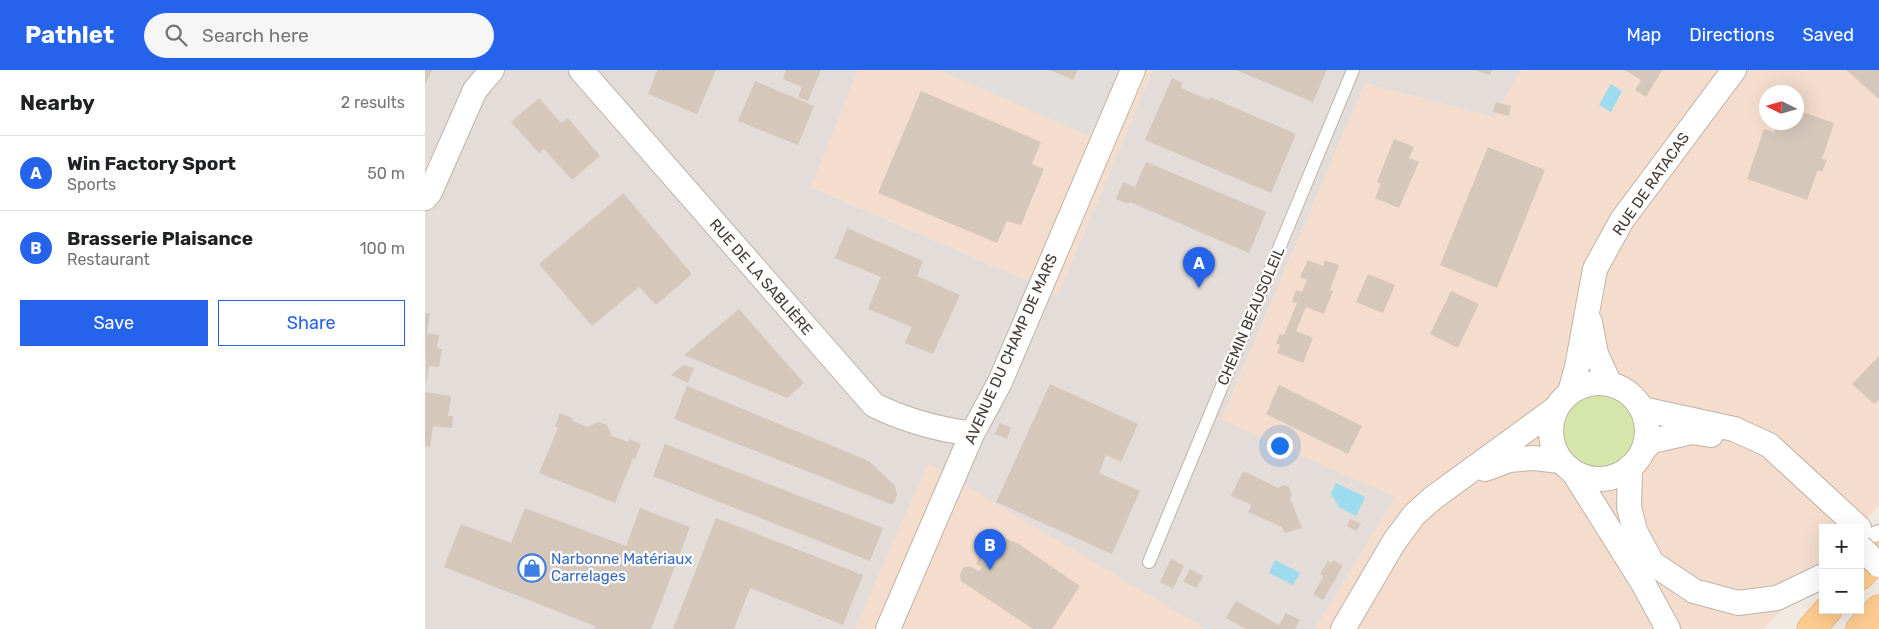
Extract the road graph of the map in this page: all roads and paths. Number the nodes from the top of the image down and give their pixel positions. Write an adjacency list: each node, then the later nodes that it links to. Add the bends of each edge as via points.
1 (492, 70): 6 (street, via 475,90)
2 (581, 70): 11 (street, RUE DE LA SABLIÈRE, via 874,405 937,428)
3 (1133, 70): 11 (street, AVENUE DU CHAMP DE MARS, via 1000,382)
4 (1353, 70): 23 (lane, CHEMIN BEAUSOLEIL)
5 (1734, 70): 7 (street, RUE DE RATACAS, via 1622,220 1595,269)
6 (425, 198)
7 (1587, 307): 8 (street, RUE DE RATACAS, via 1595,354); 9 (street, RUE DE RATACAS, via 1577,367)
8 (1610, 384): 9 (street, via 1589,383); 10 (street, via 1634,398)
9 (1563, 400): 13 (street, via 1551,444); 14 (street)
10 (1642, 409): 12 (street, via 1647,427); 16 (street, via 1734,429 1769,445)
11 (972, 434): 29 (street, AVENUE DU CHAMP DE MARS)
12 (1637, 459): 13 (street, via 1607,479 1591,479); 15 (street, via 1652,440 1692,432 1732,439 1765,459 1816,503); 26 (street, via 1629,507 1635,531 1652,562 1694,591 1738,603 1777,598)
13 (1567, 467): 14 (street, via 1534,458 1509,460); 31 (street, via 1643,583)
14 (1458, 480): 30 (street, via 1414,515 1394,542)
15 (1850, 524)
16 (1851, 524)
17 (1864, 535): 19 (street)
18 (1879, 537): 20 (street)
19 (1879, 547)
20 (1864, 549)
21 (1864, 551): 24 (street, bridge)
22 (1879, 555): 25 (main road)
23 (1149, 562)
24 (1879, 565)
25 (1864, 572)
26 (1819, 578)
27 (1879, 609): 33 (main road)
28 (1824, 614): 32 (main road)
29 (888, 629)
30 (1343, 629)
31 (1668, 629)
32 (1811, 629)
33 (1860, 629)

